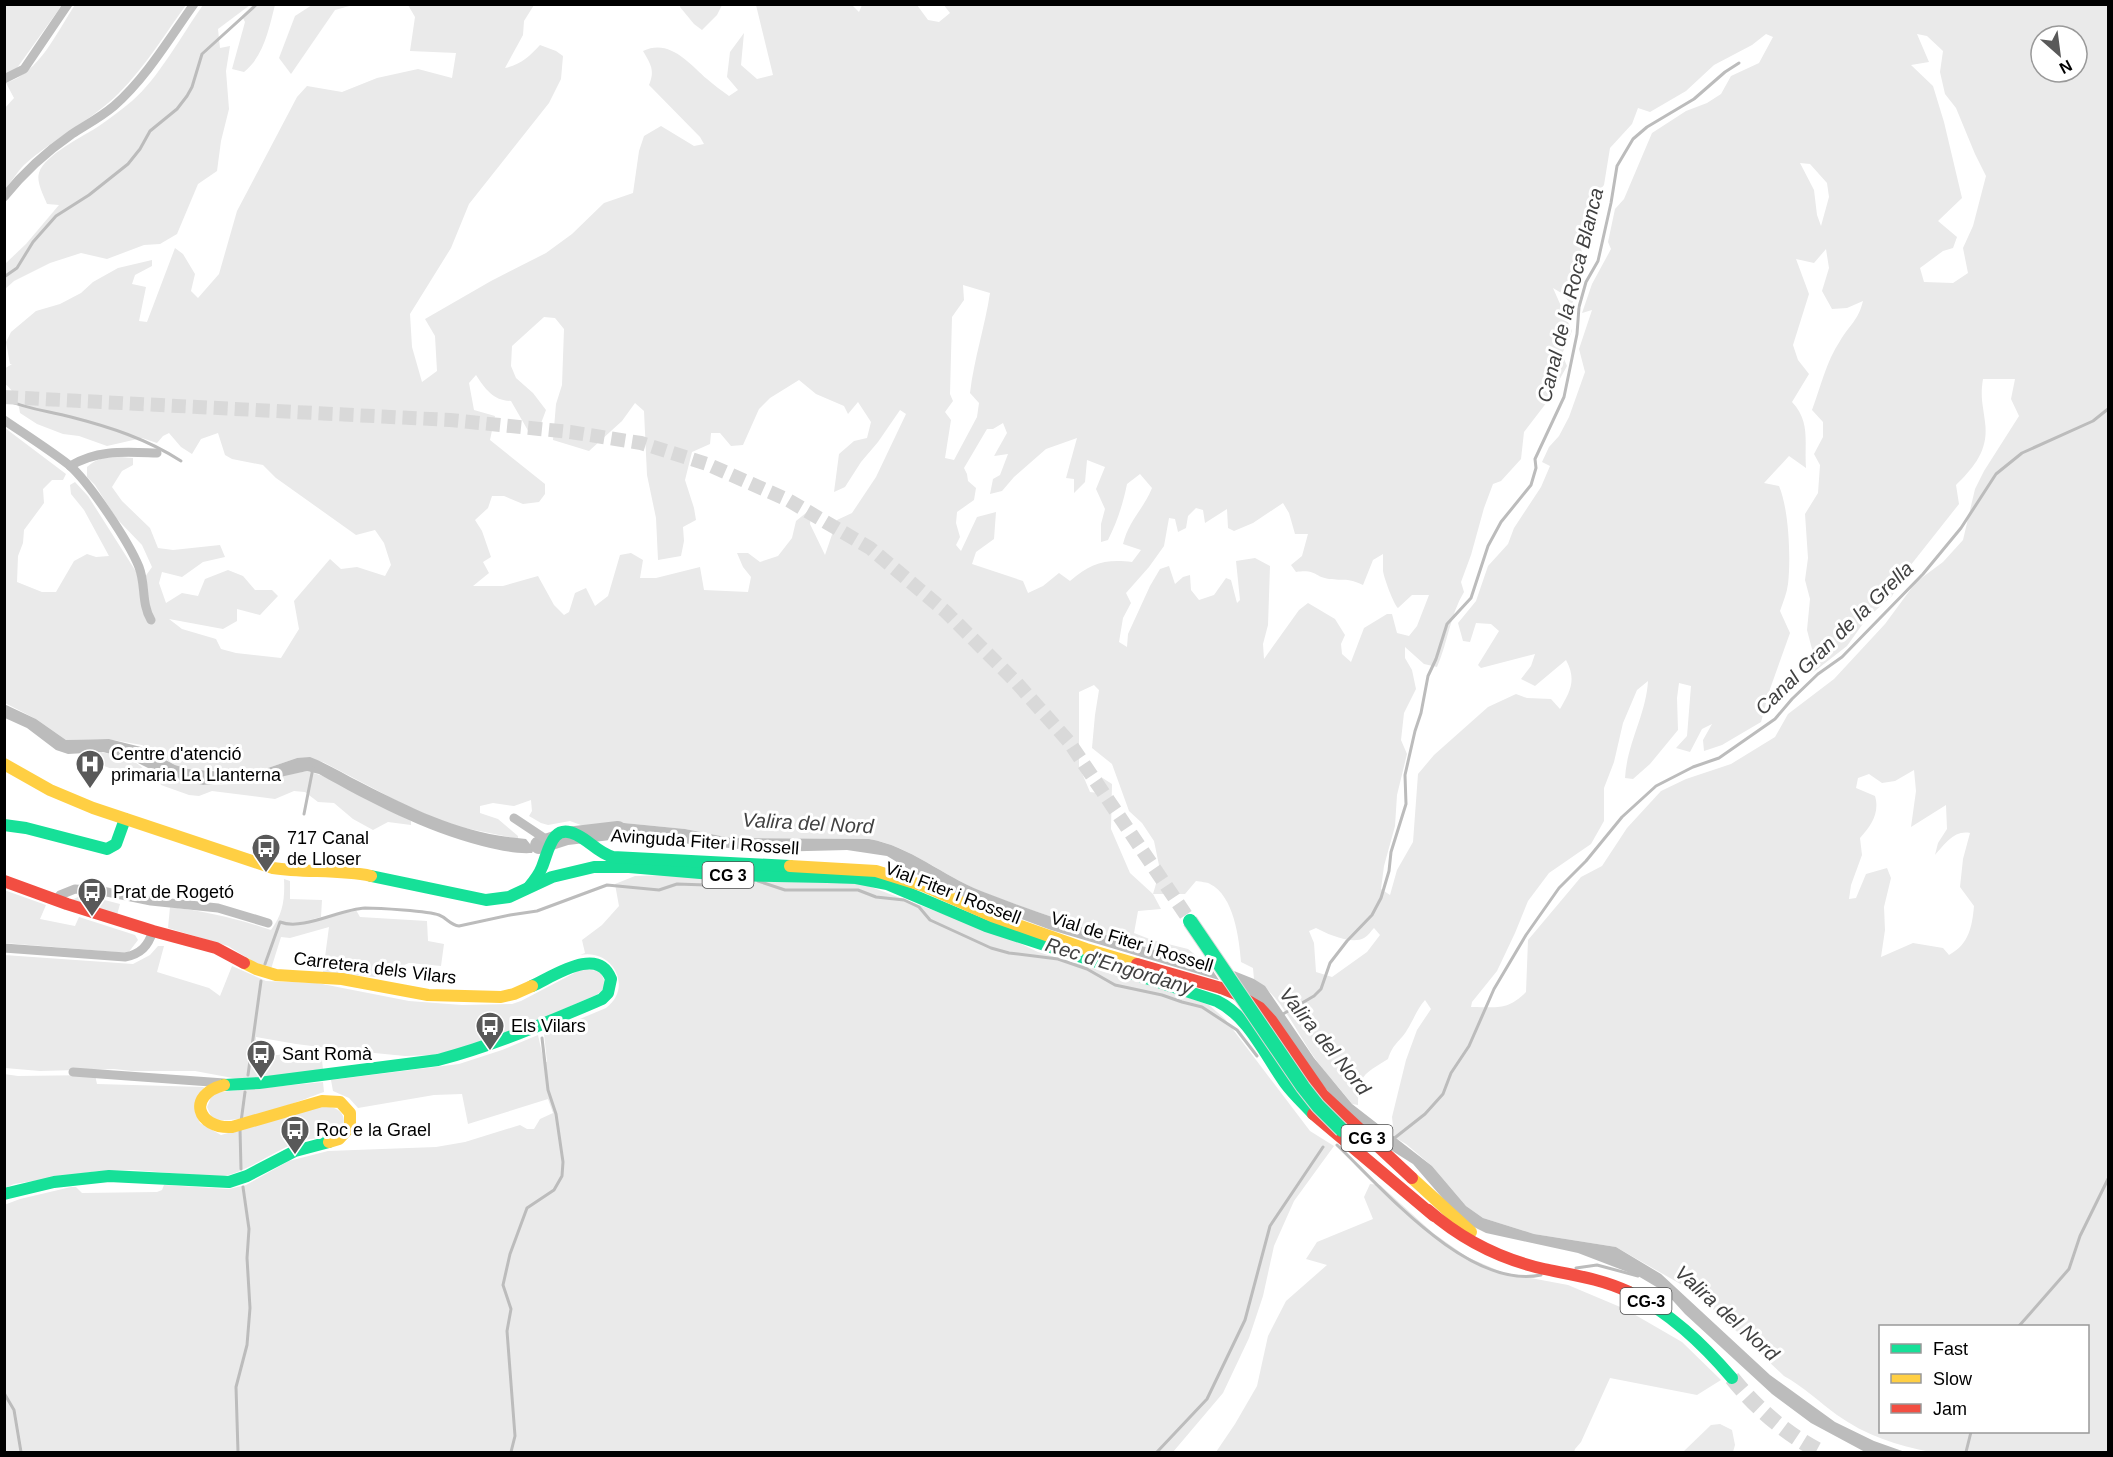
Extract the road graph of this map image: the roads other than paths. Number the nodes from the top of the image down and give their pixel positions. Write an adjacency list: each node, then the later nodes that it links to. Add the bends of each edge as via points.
1 (68, 4): 3 (street, via 24,69)
2 (194, 4): 4 (street, via 127,92 39,159)
3 (4, 79)
4 (4, 197)
5 (4, 420): 7 (street)
6 (157, 453): 7 (street, via 116,451 83,458)
7 (70, 466): 8 (street, via 101,505 139,567)
8 (150, 620)
9 (4, 764): 11 (main road, via 50,790)
10 (514, 818): 14 (street)
11 (125, 819): 12 (main road, via 116,844 107,849); 19 (main road, via 283,870 359,873 486,900)
12 (4, 825)
13 (584, 841): 14 (main road, via 566,832); 15 (main road, Avinguda Fiter i Rossell / CG 3, via 606,856); 16 (main road, via 588,853 584,866)
14 (548, 845): 16 (main road, via 547,855 553,868); 19 (main road, via 539,874)
15 (630, 862): 16 (main road); 17 (main road, Avinguda Fiter i Rossell / CG 3, via 724,875)
16 (572, 872): 19 (main road)
17 (828, 872): 28 (main road, Vial Fiter i Rossell / CG 3, via 887,884 986,926 1217,1000 1242,1021 1315,1117); 29 (main road, Vial de Fiter i Rossell / CG 3, via 876,871 901,878 1086,949 1236,994 1260,1008 1271,1020 1323,1095 1439,1204 1483,1240)
18 (4, 881): 20 (main road, Carretera dels Vilars)
19 (525, 890)
20 (56, 900): 22 (street, via 75,889 102,891 218,908); 23 (main road, Carretera dels Vilars)
21 (1190, 921): 28 (main road, CG-3, bridge, via 1318,1106)
22 (268, 923)
23 (153, 931): 24 (street, via 143,950 125,957); 26 (main road, Carretera dels Vilars, via 216,948 266,974 342,979 428,995 501,997 590,961 603,966 610,977 609,990 602,999 466,1054)
24 (4, 948)
25 (73, 1072): 26 (street)
26 (233, 1084): 27 (main road, Carretera dels Vilars, via 221,1086 200,1101 200,1110 214,1126 240,1125 333,1101 347,1107 350,1127 339,1139 295,1151 229,1182 109,1176 54,1182)
27 (4, 1194)
28 (1434, 1216): 29 (main road, CG-3, via 1472,1243)
29 (1535, 1266): 30 (main road, CG-3, via 1606,1283 1644,1300 1696,1337)
30 (1732, 1378)

